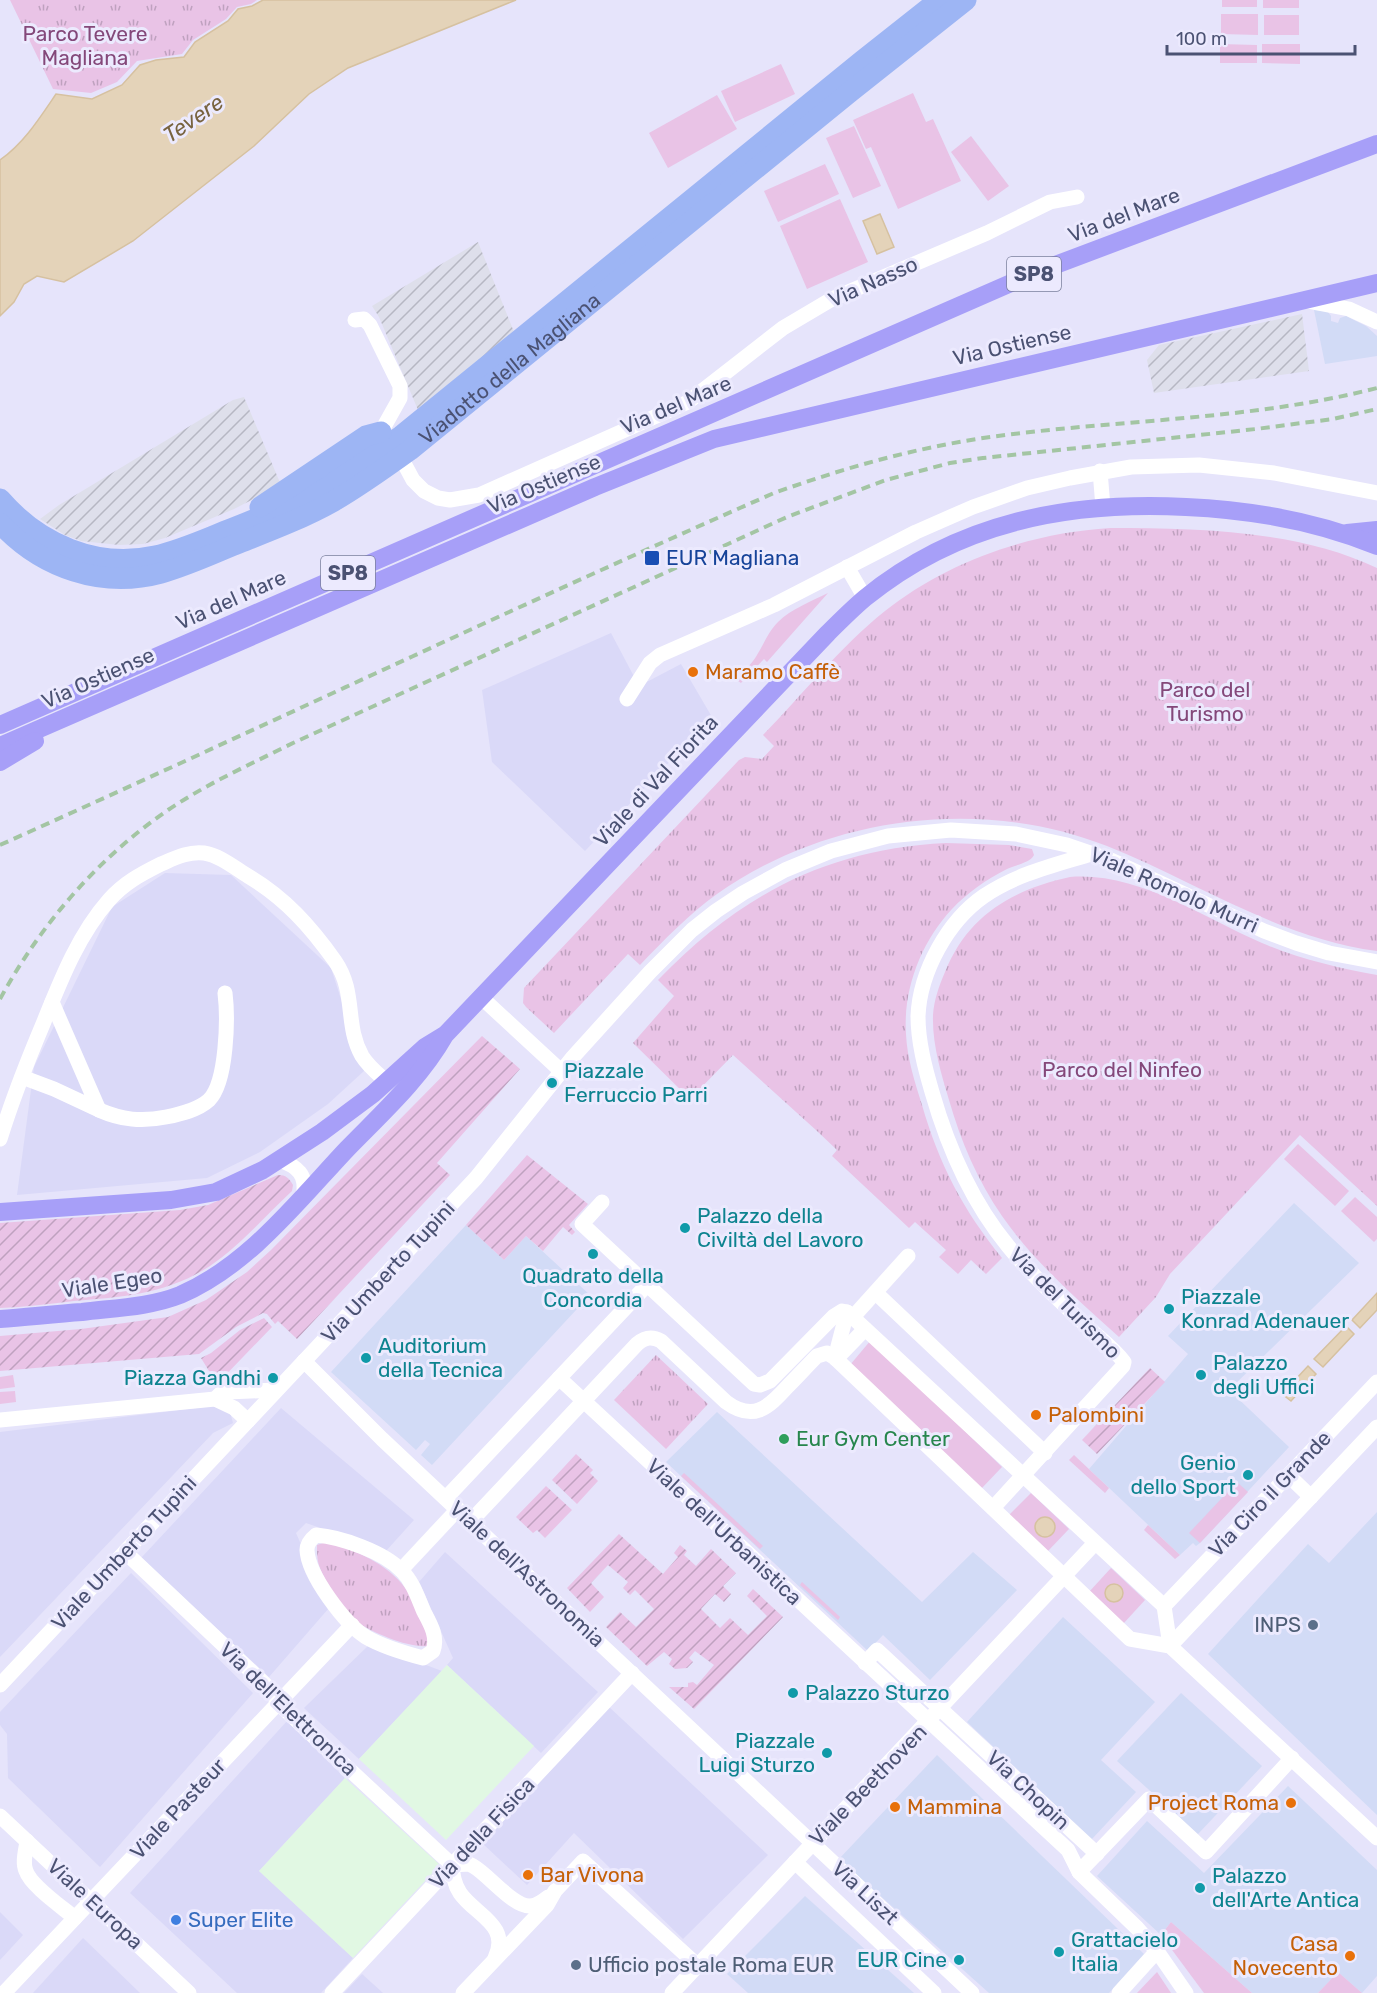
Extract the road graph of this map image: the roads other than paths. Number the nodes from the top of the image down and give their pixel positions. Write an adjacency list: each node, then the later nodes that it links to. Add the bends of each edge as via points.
1 (939, 0): 18 (highway, Viadotto della Magliana, via 394,441 312,494)
2 (966, 0): 16 (highway, Viadotto della Magliana, via 428,436 334,501 191,562 138,577 103,577 66,569 33,553)
3 (1377, 144): 10 (main road, Via del Mare / SP8, via 1034,273)
4 (1077, 197): 9 (street, Via Nasso, via 1050,202 832,299 783,328)
5 (1377, 283): 6 (main road, Via Ostiense)
6 (1304, 300): 8 (street, via 1348,309); 24 (main road, Via Ostiense, via 714,439)
7 (355, 320): 11 (street, via 364,319 370,325 400,386 400,398)
8 (1377, 322)
9 (688, 402): 10 (street); 11 (street, Via Nasso, via 495,489 456,500 438,498 419,488 389,436)
10 (697, 421): 25 (main road, Via del Mare / SP8)
11 (381, 432): 18 (highway, via 366,436)
12 (1100, 471): 13 (street, via 1211,465 1284,474); 15 (street); 21 (street, via 986,501)
13 (1377, 493)
14 (0, 498): 16 (highway, Viadotto della Magliana)
15 (1103, 507): 19 (main road, Viale di Val Fiorita, via 1227,510 1296,520); 22 (main road, Viale di Val Fiorita, via 1038,516 979,533 923,559)
16 (11, 526): 18 (highway, Viadotto della Magliana, via 86,555 111,559 165,554)
17 (1377, 530): 19 (main road)
18 (225, 531)
19 (1342, 533): 20 (main road, Viale di Val Fiorita)
20 (1377, 546)
21 (847, 567): 22 (street); 23 (street, via 660,655 650,663)
22 (865, 598): 31 (main road, Viale di Val Fiorita)
23 (627, 699)
24 (69, 716): 26 (main road, Via Ostiense); 27 (main road)
25 (0, 725)
26 (0, 746)
27 (0, 762)
28 (1094, 853): 29 (street, Viale Romolo Murri, via 1264,931 1329,953); 34 (street, Viale Romolo Murri, via 1030,836 979,831 917,832 854,844 804,861 743,893 692,930); 59 (street, Via del Turismo, via 1017,878 984,896 966,912 929,969 918,1017 928,1078 941,1121 980,1207 1022,1264 1122,1360 1123,1366)
29 (1377, 962)
30 (225, 993): 37 (street, via 227,1022 220,1079 208,1100 189,1111 150,1120 123,1119)
31 (482, 998): 33 (main road, Viale Egeo); 34 (street)
32 (52, 1002): 35 (street); 36 (street, via 92,924 121,888 182,855 209,854 271,891 310,928 346,983 351,1023 360,1052); 37 (street)
33 (445, 1035): 36 (main road, Viale Egeo, via 425,1047); 40 (main road, Viale Egeo, via 420,1072)
34 (561, 1071): 49 (street, Via Umberto Tupini, via 488,1166)
35 (22, 1077): 37 (street); 38 (street)
36 (387, 1082): 39 (main road, Viale Egeo, via 347,1115)
37 (99, 1110)
38 (0, 1139)
39 (279, 1160): 40 (street, via 301,1173); 42 (main road, Viale Egeo, via 216,1192 196,1197)
40 (303, 1196): 47 (main road, Viale Egeo, via 239,1258 179,1295 124,1307)
41 (602, 1202): 44 (street, via 582,1224)
42 (0, 1212)
43 (908, 1256): 45 (street)
44 (646, 1285): 46 (street, via 757,1385 774,1378 836,1314 842,1311); 51 (street)
45 (876, 1293): 46 (street); 59 (street)
46 (850, 1315): 48 (street); 50 (street)
47 (0, 1319)
48 (865, 1329): 50 (street); 60 (street)
49 (308, 1358): 53 (street); 63 (street, Viale dell'Astronomia, via 382,1439)
50 (836, 1358): 55 (street, via 819,1354 771,1404 746,1412 726,1402 661,1341 650,1338 641,1340); 64 (street)
51 (560, 1378): 55 (street); 63 (street)
52 (1377, 1382): 61 (street, Via Ciro il Grande)
53 (276, 1390): 54 (street, via 227,1392); 57 (street)
54 (215, 1399): 56 (street); 57 (street, via 234,1408)
55 (584, 1400): 66 (street); 74 (street, Viale dell'Urbanistica)
56 (0, 1420)
57 (248, 1421): 68 (street, Viale Umberto Tupini)
58 (1377, 1426): 62 (street, Via Ciro il Grande)
59 (1045, 1453): 60 (street)
60 (1023, 1476): 64 (street); 67 (street)
61 (1289, 1476): 62 (street); 71 (street, Via Ciro il Grande)
62 (1311, 1497): 73 (street, Via Ciro il Grande)
63 (446, 1498): 65 (street, Viale dell'Astronomia)
64 (993, 1508): 70 (street)
65 (458, 1509): 66 (street, Viale dell'Astronomia); 69 (street)
66 (471, 1521): 75 (street, Viale dell'Astronomia)
67 (1095, 1543): 70 (street, Viale Beethoven); 71 (street)
68 (125, 1552): 76 (street, Viale Umberto Tupini); 77 (street, Via dell'Elettronica, via 271,1690)
69 (401, 1570): 72 (street, via 431,1626 436,1642 433,1651 423,1658 408,1654 365,1636); 72 (street, via 368,1550 329,1536 316,1535 309,1541 312,1569 332,1602)
70 (1064, 1575): 73 (street, via 1130,1639); 78 (street, Viale Beethoven)
71 (1164, 1606): 73 (street)
72 (352, 1624): 77 (street, Viale Pasteur)
73 (1170, 1646): 80 (street)
74 (865, 1663): 78 (street, via 877,1650); 79 (street)
75 (632, 1673): 84 (street, Viale dell'Astronomia); 87 (street, Via della Fisica)
76 (0, 1685)
77 (278, 1703): 87 (street, Via dell'Elettronica); 90 (street, Viale Pasteur)
78 (941, 1708): 79 (street, Viale Beethoven); 85 (street, Via Chopin)
79 (930, 1720): 84 (street, Viale Beethoven); 88 (street, Via Chopin, via 1068,1850)
80 (1292, 1758): 82 (street); 85 (street, via 1206,1852 1149,1798)
81 (0, 1816): 83 (street, Viale Europa)
82 (1377, 1838)
83 (27, 1841): 90 (street, Viale Europa); 91 (street, via 27,1873)
84 (812, 1843): 86 (street, Viale Beethoven); 101 (street, Via Liszt)
85 (1097, 1854): 88 (street)
86 (795, 1862): 94 (street, Viale Beethoven); 100 (street, Via Liszt)
87 (452, 1865): 89 (street, via 473,1866 527,1906 539,1903); 93 (street, via 458,1890 499,1936); 97 (street, Via della Fisica)
88 (1080, 1872): 92 (street, Via Chopin)
89 (555, 1891): 93 (street, via 547,1905); 94 (street, via 583,1861)
90 (92, 1901): 91 (street, Viale Pasteur); 96 (street, Viale Europa)
91 (75, 1918): 95 (street, Viale Pasteur)
92 (1157, 1951): 102 (street); 103 (street, Via Chopin)
93 (494, 1960): 98 (street)
94 (697, 1965): 99 (street, Viale Beethoven)
95 (4, 1993)
96 (189, 1993)
97 (332, 1993)
98 (463, 1993)
99 (672, 1993)
100 (934, 1993)
101 (970, 1993)
102 (1119, 1993)
103 (1186, 1993)

